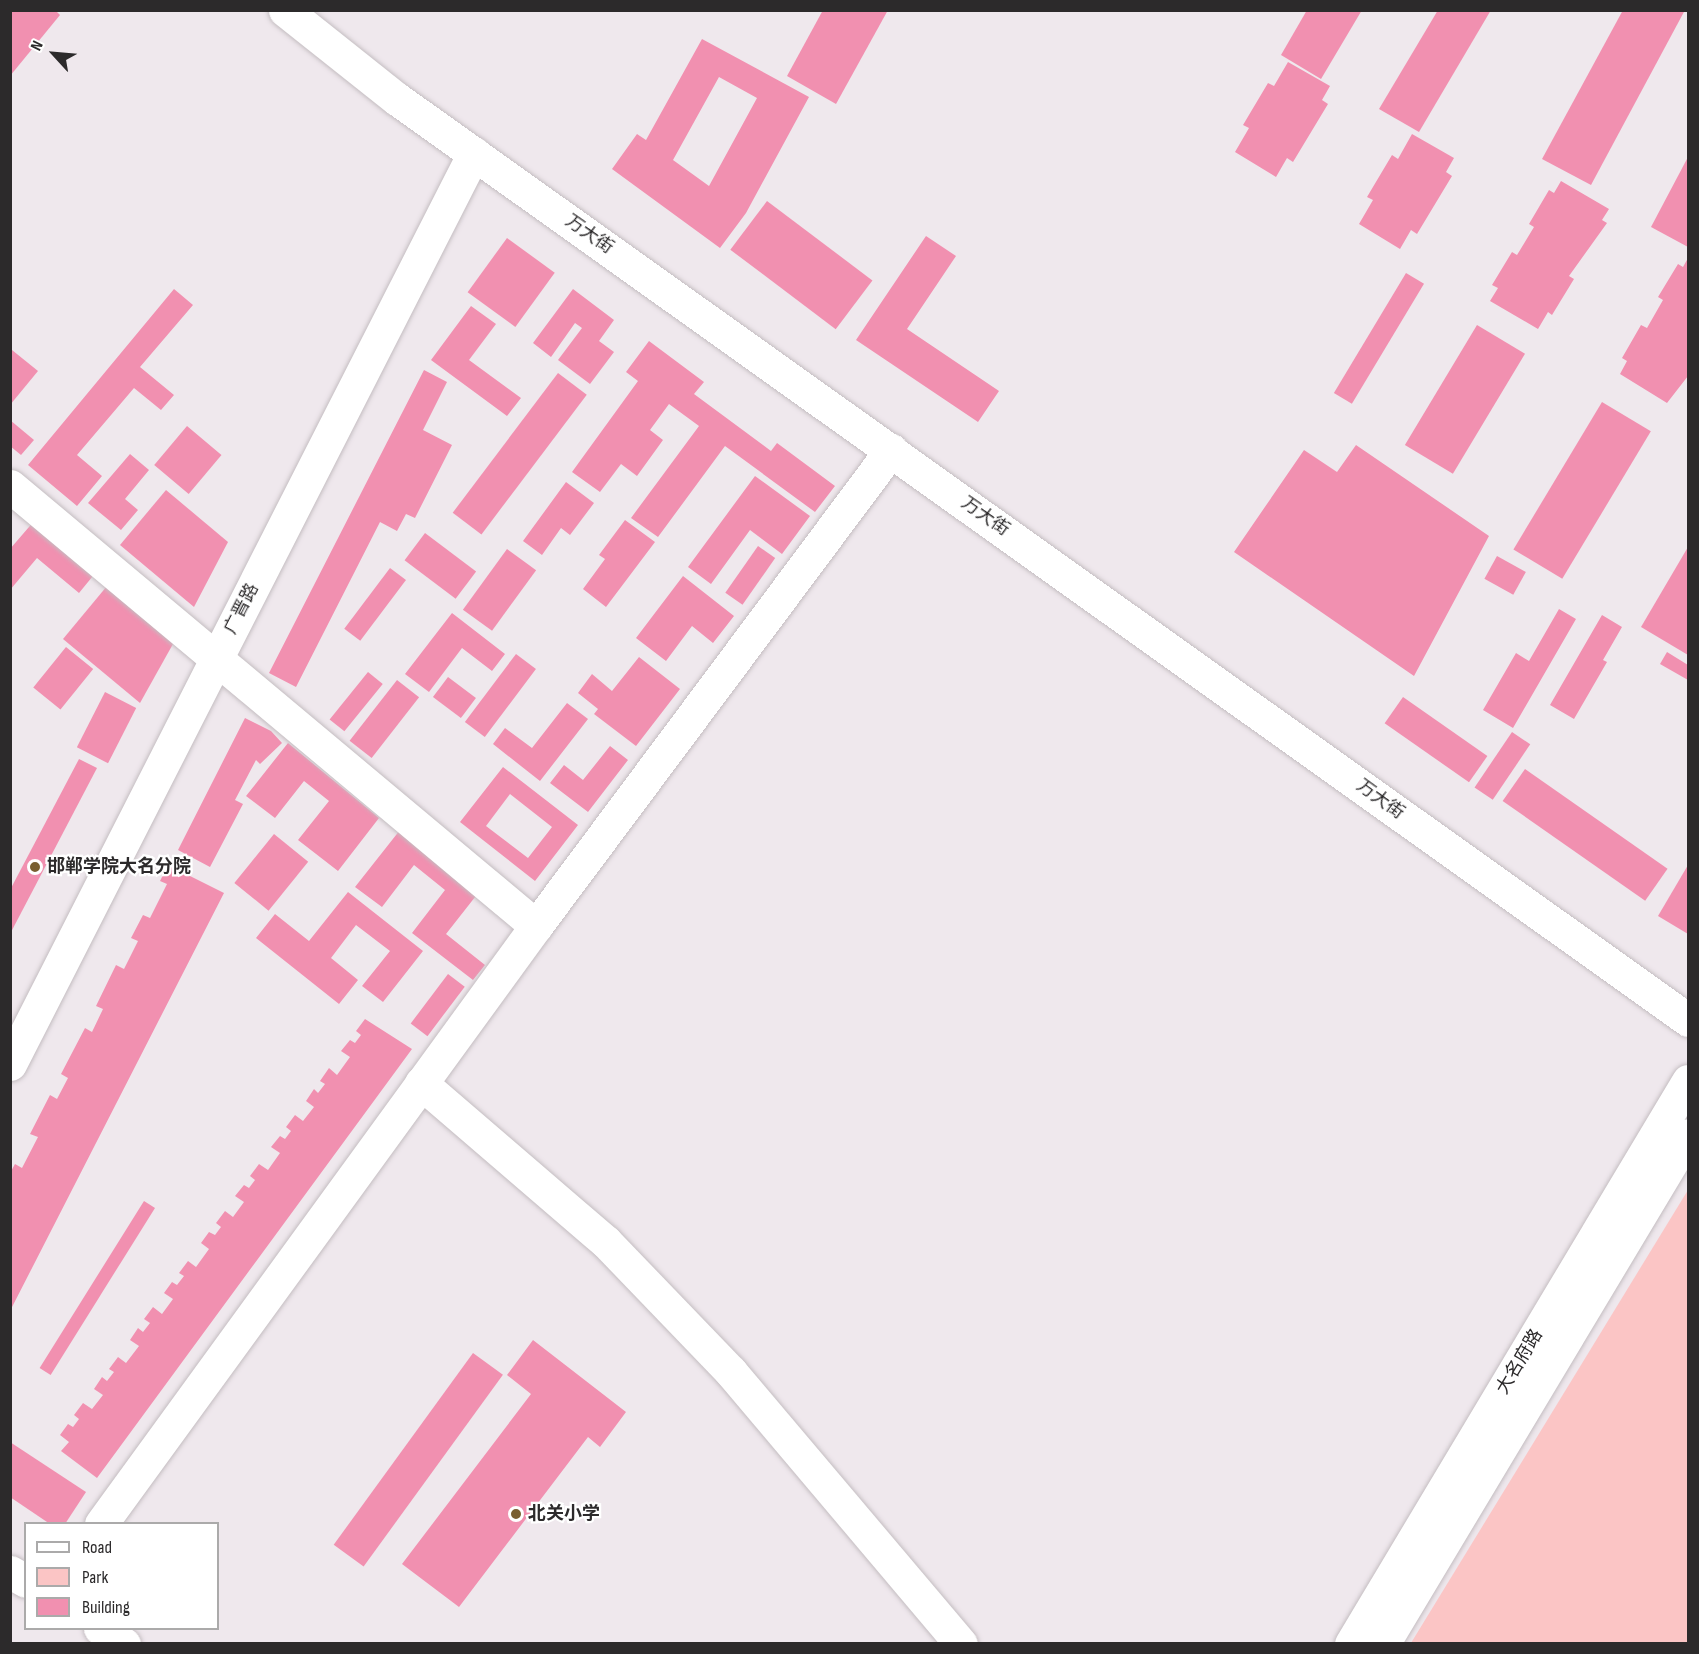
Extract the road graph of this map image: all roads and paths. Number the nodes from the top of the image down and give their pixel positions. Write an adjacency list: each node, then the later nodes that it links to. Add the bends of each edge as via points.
1 (297, 15): 2 (street, 万大街)
2 (474, 153): 3 (street, 万大街); 5 (street, 广晋路)
3 (891, 450): 6 (street); 7 (street, 万大街)
4 (10, 486): 5 (street)
5 (216, 659): 6 (street); 8 (street, 广晋路)
6 (536, 926): 10 (street)
7 (1689, 1020)
8 (10, 1064)
9 (1689, 1081): 18 (street, 大名府路)
10 (421, 1083): 12 (street); 17 (street, via 606,1242 731,1372)
11 (1689, 1135): 19 (street, 大名府路)
12 (102, 1522)
13 (10, 1572): 14 (street)
14 (24, 1580)
15 (102, 1630): 16 (street)
16 (124, 1644)
17 (961, 1644)
18 (1351, 1644)
19 (1383, 1644)

